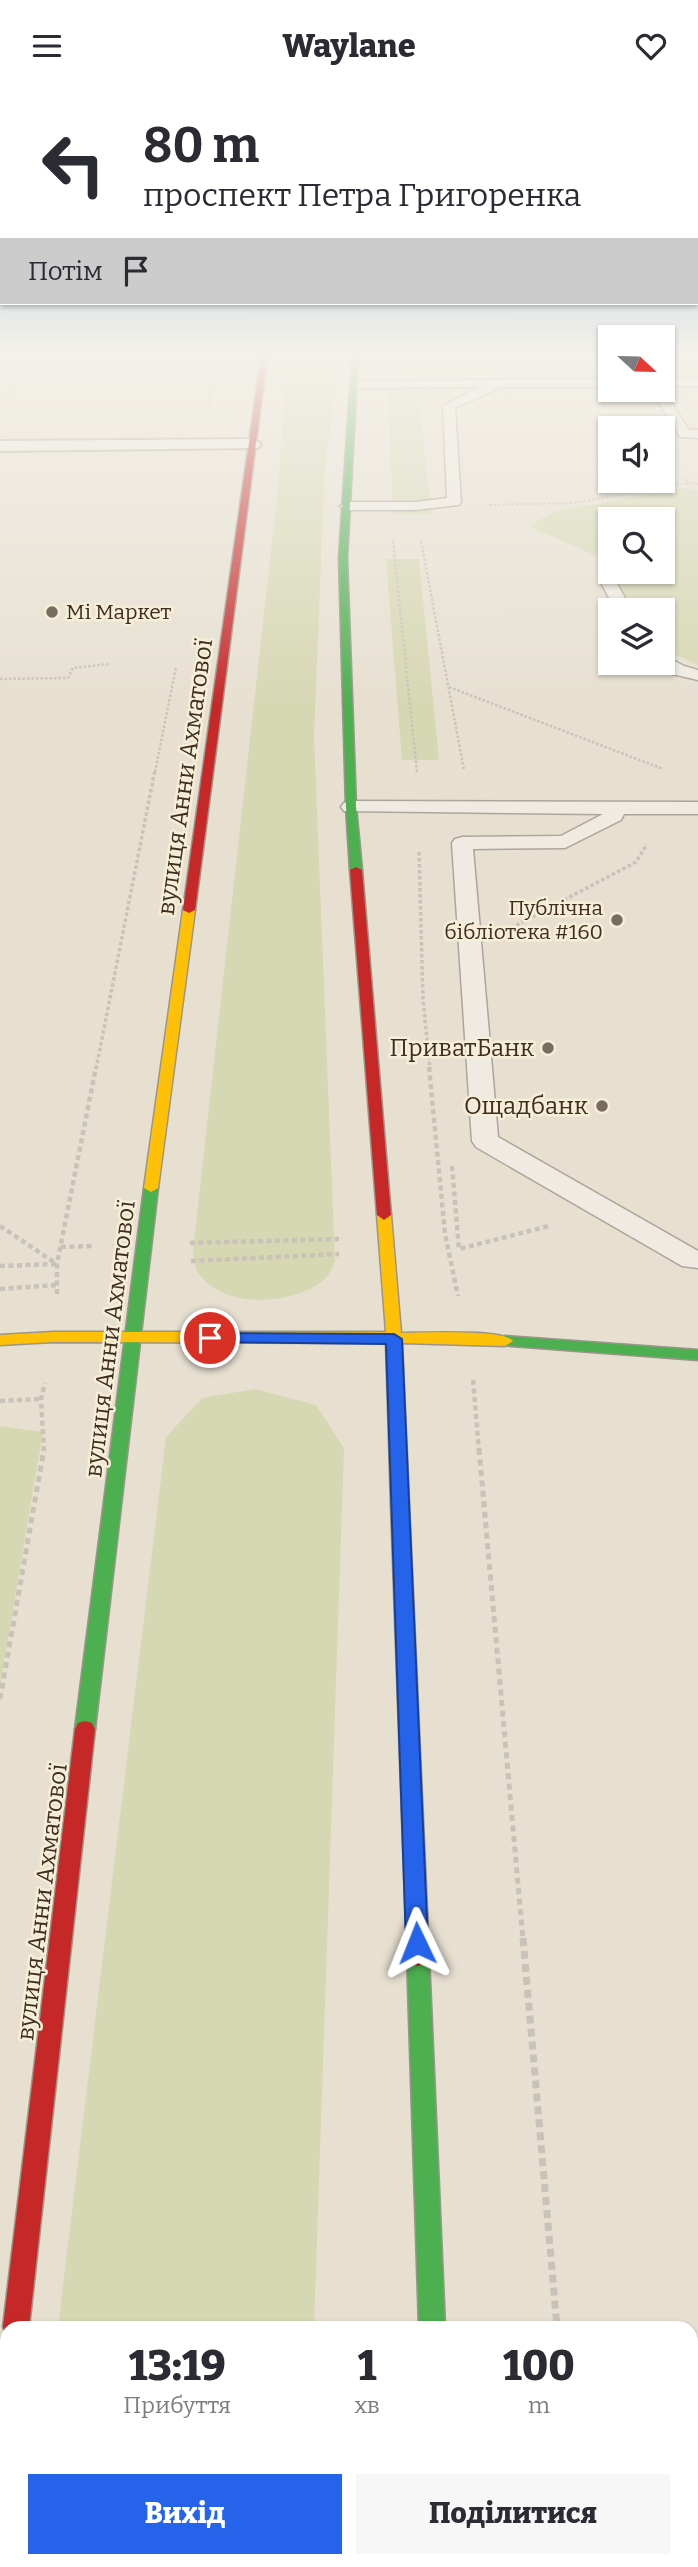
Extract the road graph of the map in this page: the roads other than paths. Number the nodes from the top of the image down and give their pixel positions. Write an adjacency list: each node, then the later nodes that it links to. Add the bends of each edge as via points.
1 (248, 474): 11 (main road, вулиця Анни Ахматової)
2 (349, 474): 4 (main road)
3 (453, 474): 4 (lane, via 454,502)
4 (347, 506): 7 (main road, via 343,558)
5 (675, 668): 6 (lane)
6 (698, 675)
7 (351, 807): 8 (lane); 12 (main road)
8 (613, 808): 9 (lane); 10 (lane, via 614,816 565,842 462,843 485,1141)
9 (698, 808)
10 (692, 1260)
11 (131, 1338): 12 (main road); 13 (main road); 15 (main road, вулиця Анни Ахматової)
12 (394, 1339): 14 (main road, via 469,1338); 16 (main road)
13 (0, 1340)
14 (698, 1355)
15 (17, 2321)
16 (432, 2321)

